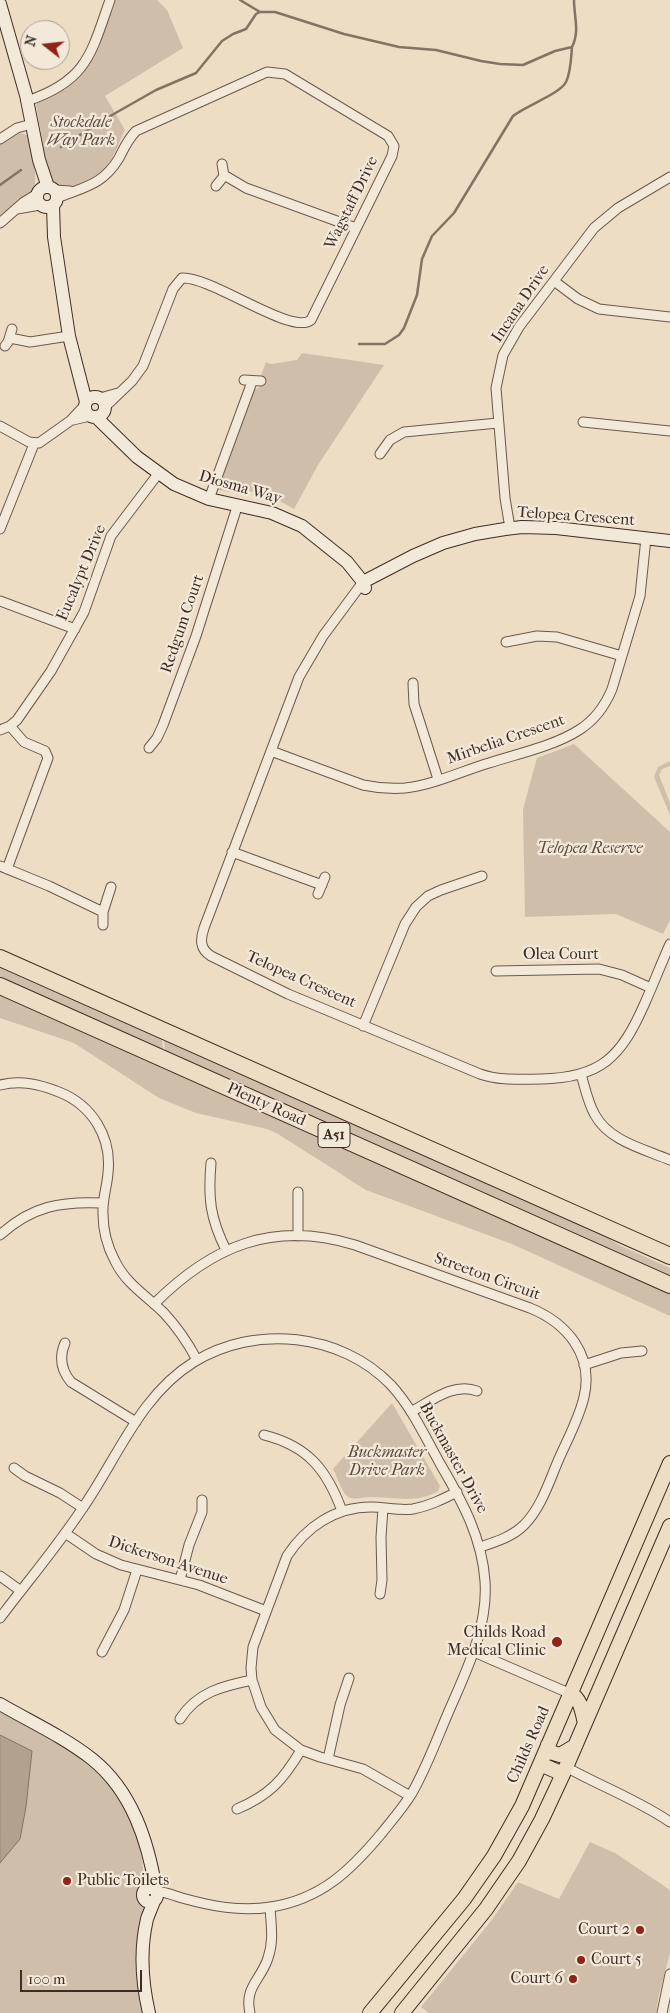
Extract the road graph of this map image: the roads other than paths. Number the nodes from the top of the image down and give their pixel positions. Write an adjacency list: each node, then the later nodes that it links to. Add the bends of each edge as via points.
1 (110, 0): 3 (street, via 88,60 68,82)
2 (0, 4): 3 (street)
3 (26, 98): 4 (street)
4 (32, 124): 5 (street, via 17,128); 10 (street)
5 (0, 139)
6 (222, 164): 7 (street)
7 (224, 175): 9 (street); 12 (street, via 246,188)
8 (670, 177): 13 (street, Incana Drive, via 602,221)
9 (216, 186)
10 (46, 197): 11 (street, via 14,210); 12 (street, Wagstaff Drive, via 89,187 104,176 119,158 130,136 144,127 262,73 280,72 388,136 394,143 392,156); 15 (street)
11 (0, 223)
12 (356, 228): 18 (street, Wagstaff Drive, via 314,314 306,323 270,313 192,280 180,280 173,289 143,366 118,393)
13 (554, 281): 14 (street, via 578,299 599,309); 20 (street, Incana Drive, via 519,327 503,355 496,388)
14 (670, 318)
15 (69, 336): 16 (street, via 30,342 11,333); 18 (street, via 82,380)
16 (4, 346)
17 (252, 381): 26 (street)
18 (95, 407): 23 (street, Wagstaff Drive); 25 (street, Diosma Way, via 106,429)
19 (582, 422): 22 (street)
20 (498, 423): 24 (street, via 404,432 390,440); 28 (street, Incana Drive)
21 (0, 426): 23 (street)
22 (670, 431)
23 (34, 444): 29 (street)
24 (380, 454)
25 (158, 474): 26 (street, Diosma Way); 34 (street, Eucalypt Drive, via 112,536 91,596)
26 (210, 499): 27 (street, Diosma Way)
27 (237, 507): 32 (street, Diosma Way, via 272,513 292,521 347,562); 40 (street, Redgum Court, via 193,643 160,733)
28 (507, 528): 30 (street, Telopea Crescent, via 556,528); 32 (street, Telopea Crescent, via 442,543 396,566 378,582)
29 (0, 529)
30 (646, 538): 31 (street, Telopea Crescent); 36 (street, Mirbelia Crescent, via 640,596)
31 (670, 541)
32 (363, 585): 41 (street, Telopea Crescent, via 356,603 339,615 313,651 299,677)
33 (0, 600): 34 (street)
34 (75, 629): 38 (street, Eucalypt Drive, via 51,671)
35 (506, 642): 36 (street, via 537,636 557,637)
36 (622, 656): 42 (street, Mirbelia Crescent, via 605,703 580,729 553,742)
37 (413, 683): 42 (street, via 414,704)
38 (10, 726): 39 (street, Eucalypt Drive); 44 (street, via 24,742 45,752 48,758)
39 (0, 730)
40 (149, 748)
41 (271, 751): 42 (street, Mirbelia Crescent, via 371,787 406,788); 43 (street, Telopea Crescent)
42 (438, 779)
43 (232, 852): 46 (street); 55 (street, Telopea Crescent, via 202,934 204,950 280,991)
44 (4, 867): 48 (street)
45 (482, 876): 55 (street, via 428,896 416,907 405,924)
46 (322, 885)
47 (111, 887): 48 (street)
48 (103, 912): 49 (street)
49 (103, 925)
50 (670, 944): 54 (street, Telopea Crescent)
51 (0, 958): 65 (highway, Plenty Road / A51)
52 (496, 971): 54 (street, Olea Court, via 599,969)
53 (0, 986): 66 (highway, Plenty Road / A51)
54 (652, 988): 56 (street, Telopea Crescent, via 619,1050 599,1067)
55 (363, 1026): 56 (street, Telopea Crescent, via 492,1078 550,1079)
56 (580, 1074): 58 (street, via 594,1114 607,1130)
57 (0, 1084): 61 (street, via 39,1085 65,1094 90,1113 103,1133 108,1154)
58 (670, 1160)
59 (210, 1163): 64 (street, via 211,1213)
60 (298, 1192): 63 (street)
61 (103, 1203): 62 (street, via 52,1206 18,1220); 67 (street, via 105,1238 116,1263 131,1285)
62 (0, 1235)
63 (298, 1236): 64 (street, Streeton Circuit, via 262,1239); 71 (street, Streeton Circuit, via 327,1238 355,1245 541,1312 570,1335)
64 (226, 1250): 67 (street, Streeton Circuit, via 185,1275)
65 (670, 1256)
66 (670, 1285)
67 (154, 1304): 70 (street)
68 (65, 1343): 74 (street, via 62,1363 71,1382)
69 (642, 1351): 71 (street, via 621,1353)
70 (197, 1360): 73 (street, Buckmaster Drive, via 229,1346 259,1339 283,1338 314,1343 367,1366 391,1386); 74 (street, Buckmaster Drive, via 164,1385)
71 (584, 1365): 85 (street, Streeton Circuit, via 586,1384 582,1405 535,1511 514,1533)
72 (477, 1391): 73 (street, via 465,1388 452,1390)
73 (411, 1412): 78 (street, Buckmaster Drive)
74 (136, 1422): 80 (street, Buckmaster Drive)
75 (264, 1435): 82 (street, via 288,1442 308,1455 324,1472)
76 (670, 1463): 97 (main road, Childs Road)
77 (14, 1468): 80 (street)
78 (457, 1492): 81 (street, via 423,1507); 85 (street, Buckmaster Drive)
79 (202, 1500): 88 (street, via 202,1512)
80 (83, 1508): 84 (street, Buckmaster Drive)
81 (383, 1508): 82 (street); 90 (street)
82 (342, 1511): 91 (street, via 312,1527 295,1544 283,1565)
83 (670, 1526): 100 (main road)
84 (65, 1532): 86 (street, Dickerson Avenue, via 96,1554); 89 (street, Buckmaster Drive)
85 (480, 1547): 94 (street, Buckmaster Drive, via 485,1598)
86 (137, 1570): 88 (street, Dickerson Avenue); 93 (street, via 124,1610)
87 (0, 1576): 89 (street)
88 (180, 1580): 91 (street, Dickerson Avenue)
89 (21, 1591): 92 (street, Buckmaster Drive)
90 (380, 1594)
91 (266, 1611): 96 (street, via 253,1648)
92 (0, 1618)
93 (102, 1652)
94 (474, 1652): 97 (street); 106 (street, Buckmaster Drive)
95 (349, 1678): 104 (street)
96 (252, 1680): 99 (street, via 223,1687 195,1700); 102 (street, via 267,1720 284,1738)
97 (570, 1694): 100 (main road, via 581,1705); 103 (main road, Childs Road)
98 (0, 1704): 109 (street, via 94,1760 128,1800 142,1831)
99 (180, 1719)
100 (585, 1722): 101 (main road)
101 (575, 1746): 103 (main road, via 560,1755 550,1752); 105 (main road)
102 (302, 1750): 104 (street); 107 (street, via 274,1788)
103 (544, 1756): 105 (main road); 114 (main road, Childs Road, via 522,1806 494,1856 464,1899)
104 (328, 1759): 106 (street, via 363,1769)
105 (564, 1770): 108 (street, via 634,1801); 115 (main road, via 519,1861 486,1910)
106 (410, 1796): 110 (street, Buckmaster Drive, via 365,1853 341,1876 306,1897)
107 (237, 1809)
108 (670, 1822)
109 (152, 1895): 110 (street, Buckmaster Drive, via 231,1908); 112 (street, via 143,1968)
110 (270, 1907): 113 (street, via 272,1945 264,1968 249,1992)
111 (670, 1974): 116 (street)
112 (149, 2013)
113 (250, 2013)
114 (370, 2013)
115 (402, 2013)
116 (662, 2013)

